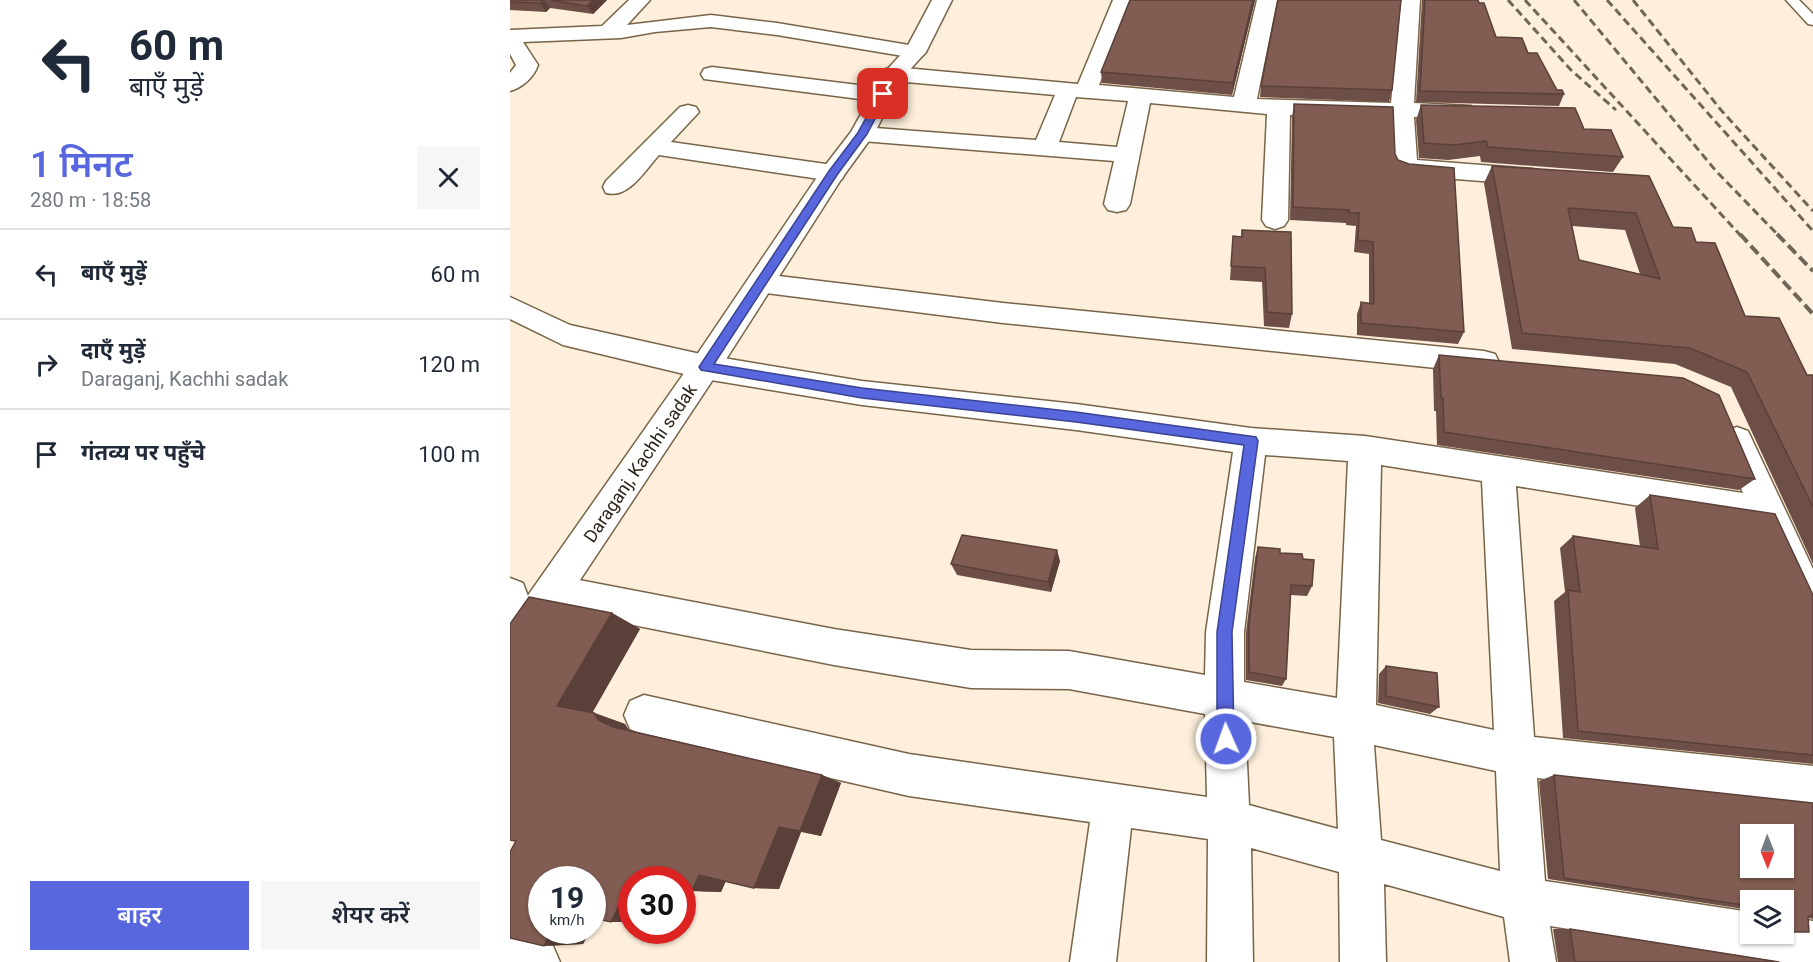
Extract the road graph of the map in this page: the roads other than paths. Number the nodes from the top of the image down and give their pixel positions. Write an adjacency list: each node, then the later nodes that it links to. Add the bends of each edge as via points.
1 (640, 0): 8 (street)
2 (942, 0): 10 (street, Daraganj, Kachhi sadak)
3 (1123, 0): 14 (street)
4 (1267, 0): 16 (street)
5 (1792, 0): 7 (lane)
6 (1411, 2): 18 (street)
7 (1813, 21)
8 (607, 33): 9 (street); 10 (street, via 711,21)
9 (510, 36): 12 (street, via 527,65)
10 (915, 52): 13 (street, Daraganj, Kachhi sadak)
11 (712, 74): 13 (street)
12 (510, 84)
13 (888, 84): 14 (street); 21 (street, Daraganj, Kachhi sadak)
14 (1077, 90): 15 (street); 23 (street)
15 (1140, 97): 16 (street); 24 (street)
16 (1245, 105): 17 (street)
17 (1279, 108): 18 (street); 29 (street)
18 (1402, 110): 20 (street); 26 (street, via 1405,167)
19 (688, 112): 22 (street)
20 (1485, 112)
21 (862, 134): 23 (street); 25 (street, Daraganj, Kachhi sadak)
22 (653, 147): 25 (street); 27 (street)
23 (1045, 147): 24 (street)
24 (1127, 155): 28 (street)
25 (833, 173): 30 (street, Daraganj, Kachhi sadak)
26 (1553, 178)
27 (615, 187)
28 (1117, 204)
29 (1275, 220)
30 (760, 284): 32 (street, via 1003,313); 33 (street, Daraganj, Kachhi sadak)
31 (510, 307): 33 (street, via 563,334)
32 (1513, 364)
33 (705, 367): 35 (street, via 862,393); 39 (street, Daraganj, Kachhi sadak)
34 (1728, 418): 38 (street)
35 (1251, 441): 36 (street); 43 (street, via 1225,632)
36 (1365, 449): 37 (street); 45 (street)
37 (1498, 471): 38 (street); 46 (street)
38 (1768, 512): 41 (street)
39 (553, 592): 42 (street, Daraganj, Kachhi sadak); 43 (street, via 834,647 986,670 1069,670)
40 (510, 595): 42 (street)
41 (1813, 607)
42 (517, 643)
43 (1224, 698): 45 (street); 49 (street)
44 (644, 716): 48 (street, via 909,775)
45 (1354, 720): 46 (street); 50 (street)
46 (1516, 755): 47 (street); 51 (street)
47 (1813, 787)
48 (1113, 804): 49 (street); 55 (street)
49 (1229, 821): 50 (street); 56 (street)
50 (1361, 858): 51 (street); 57 (street)
51 (1524, 900): 52 (street); 58 (street)
52 (1813, 944)
53 (510, 955): 54 (street)
54 (537, 962)
55 (1093, 962)
56 (1230, 962)
57 (1363, 962)
58 (1533, 962)

